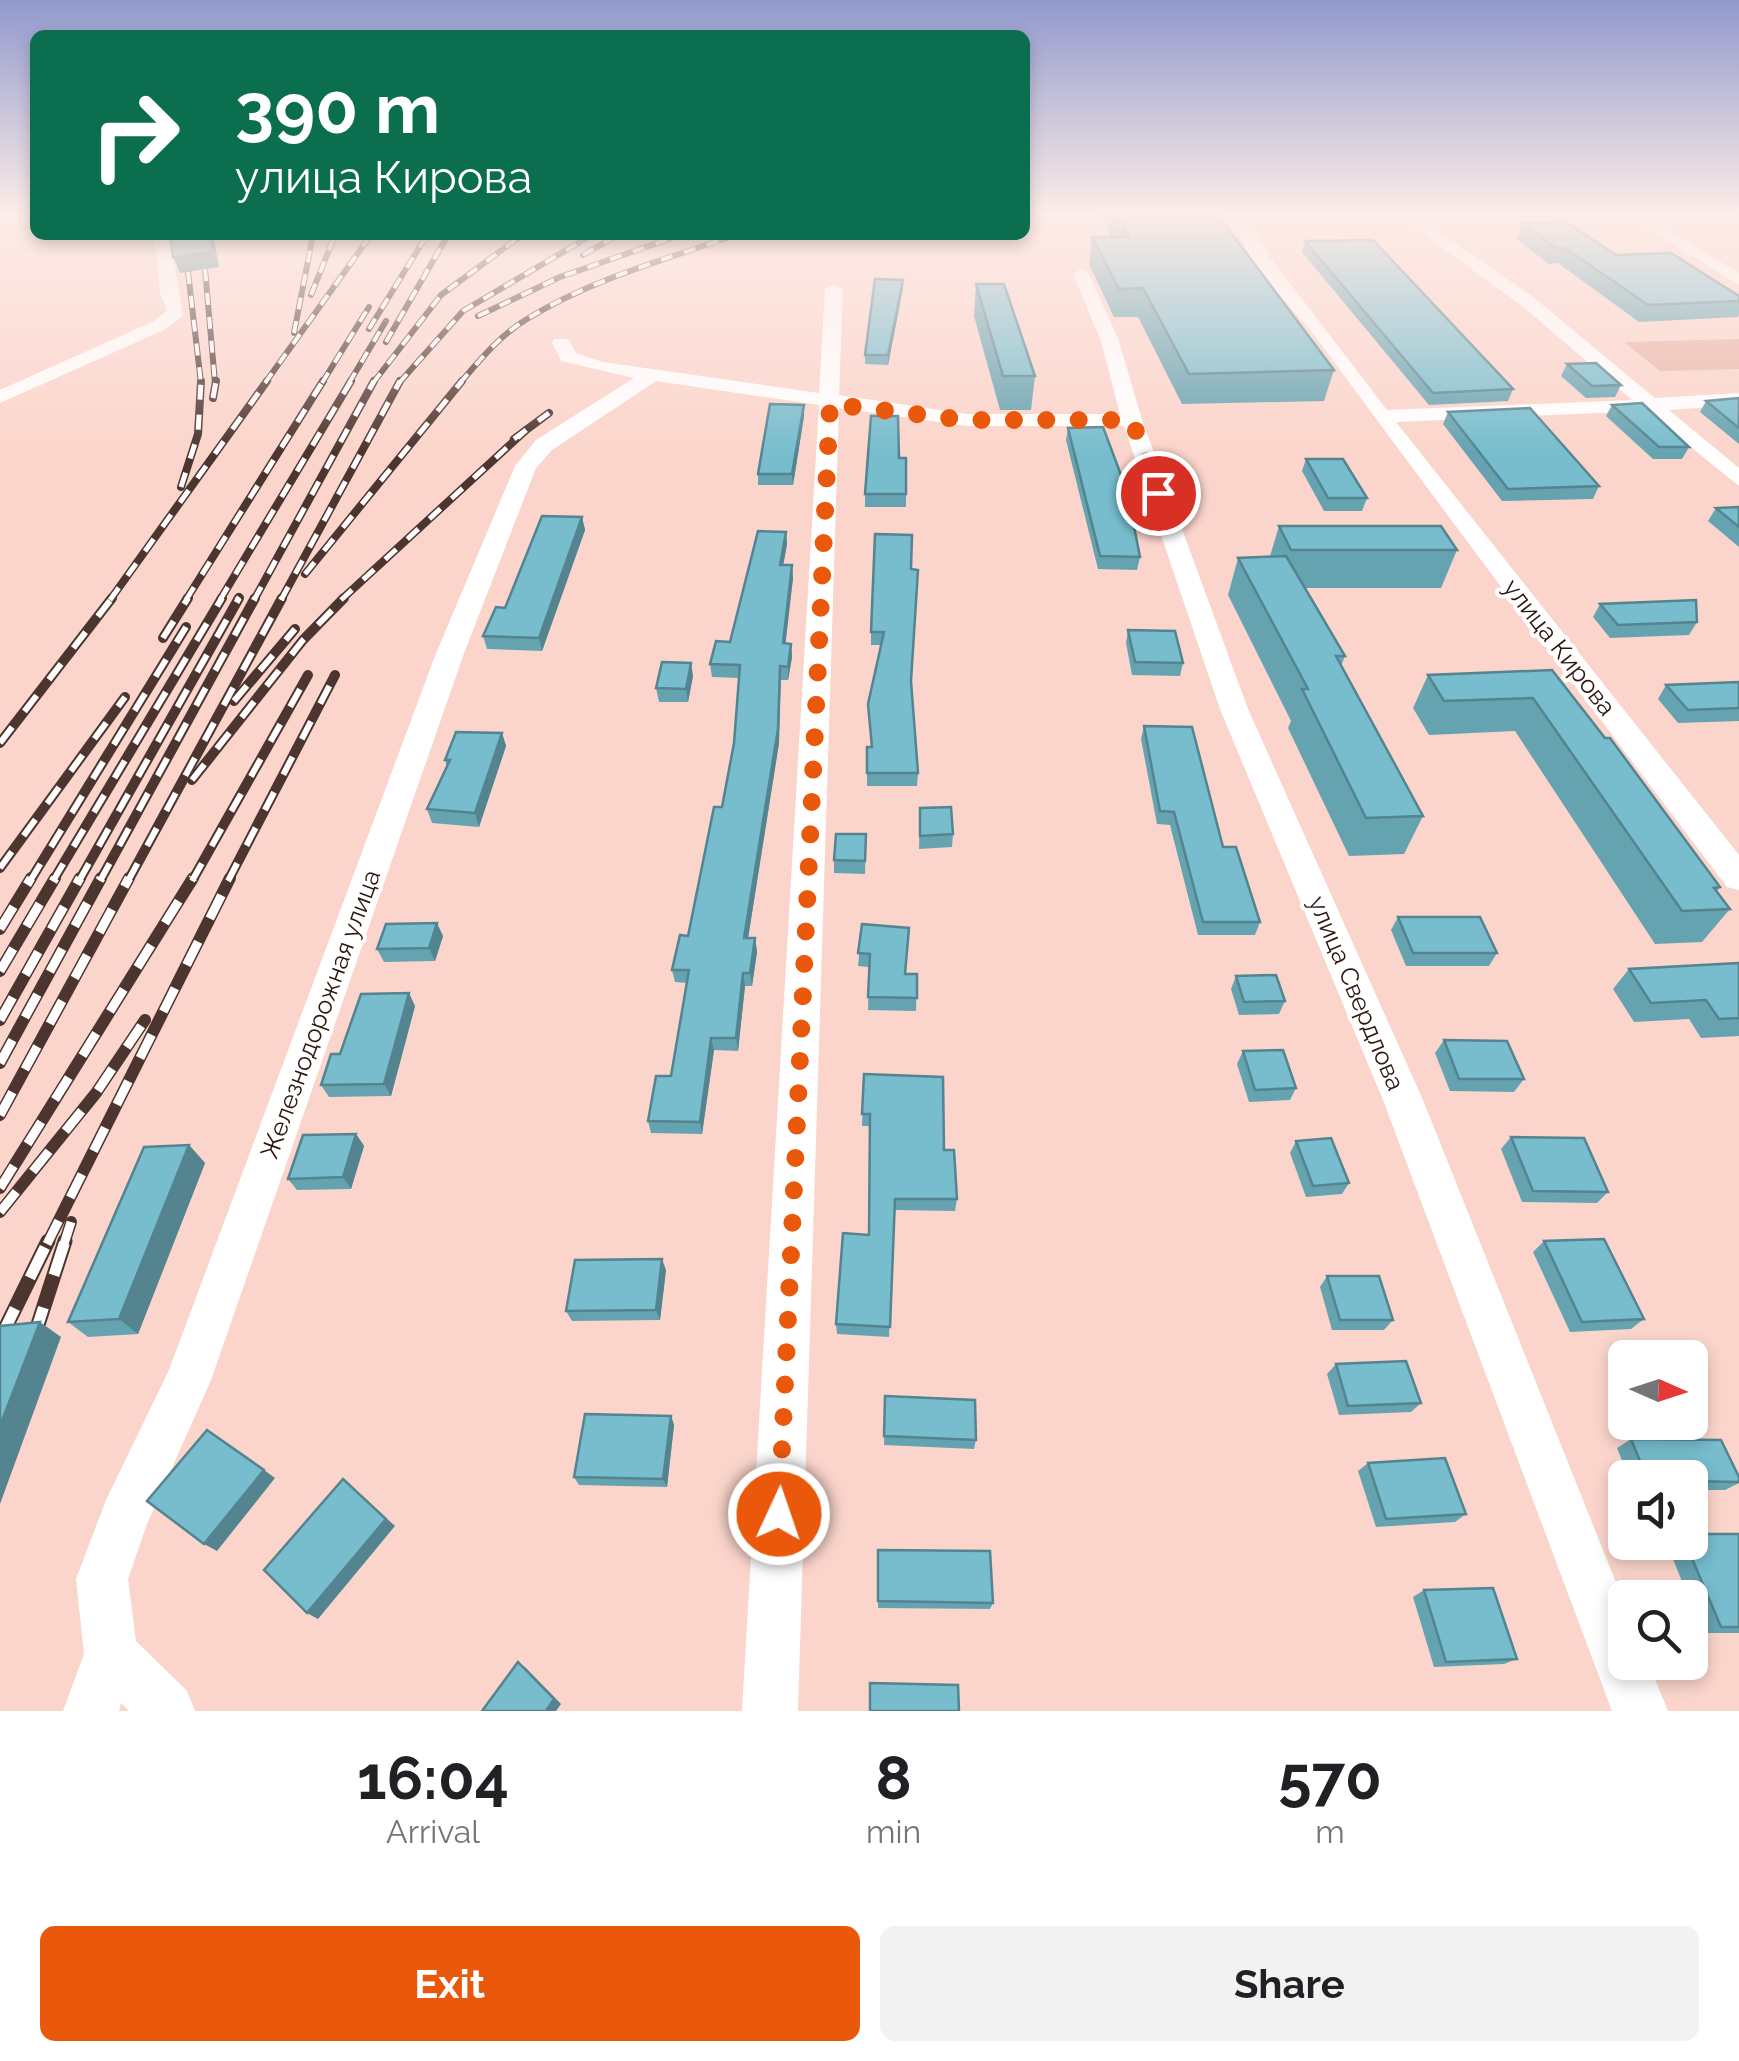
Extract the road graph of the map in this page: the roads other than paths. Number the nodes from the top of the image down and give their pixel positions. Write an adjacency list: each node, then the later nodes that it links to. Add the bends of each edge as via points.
1 (168, 294): 8 (street, via 177,310 160,325)
2 (834, 294): 10 (street)
3 (1090, 294): 13 (street, улица Свердлова)
4 (1293, 294): 12 (street, улица Кирова)
5 (1518, 294): 11 (street)
6 (561, 344): 7 (street, via 568,357)
7 (652, 375): 10 (street); 16 (street, Железнодорожная улица, via 544,444 526,466 450,656 188,1380 102,1579)
8 (0, 397)
9 (1739, 399): 11 (street)
10 (830, 404): 13 (street, via 966,420); 19 (street)
11 (1648, 404): 12 (street); 14 (street)
12 (1380, 416): 15 (street, улица Кирова)
13 (1132, 420): 20 (street, улица Свердлова, via 1234,709 1404,1100)
14 (1739, 479)
15 (1739, 878)
16 (111, 1654): 17 (street, Железнодорожная улица); 18 (street)
17 (92, 1711)
18 (167, 1711)
19 (770, 1711)
20 (1640, 1711)

